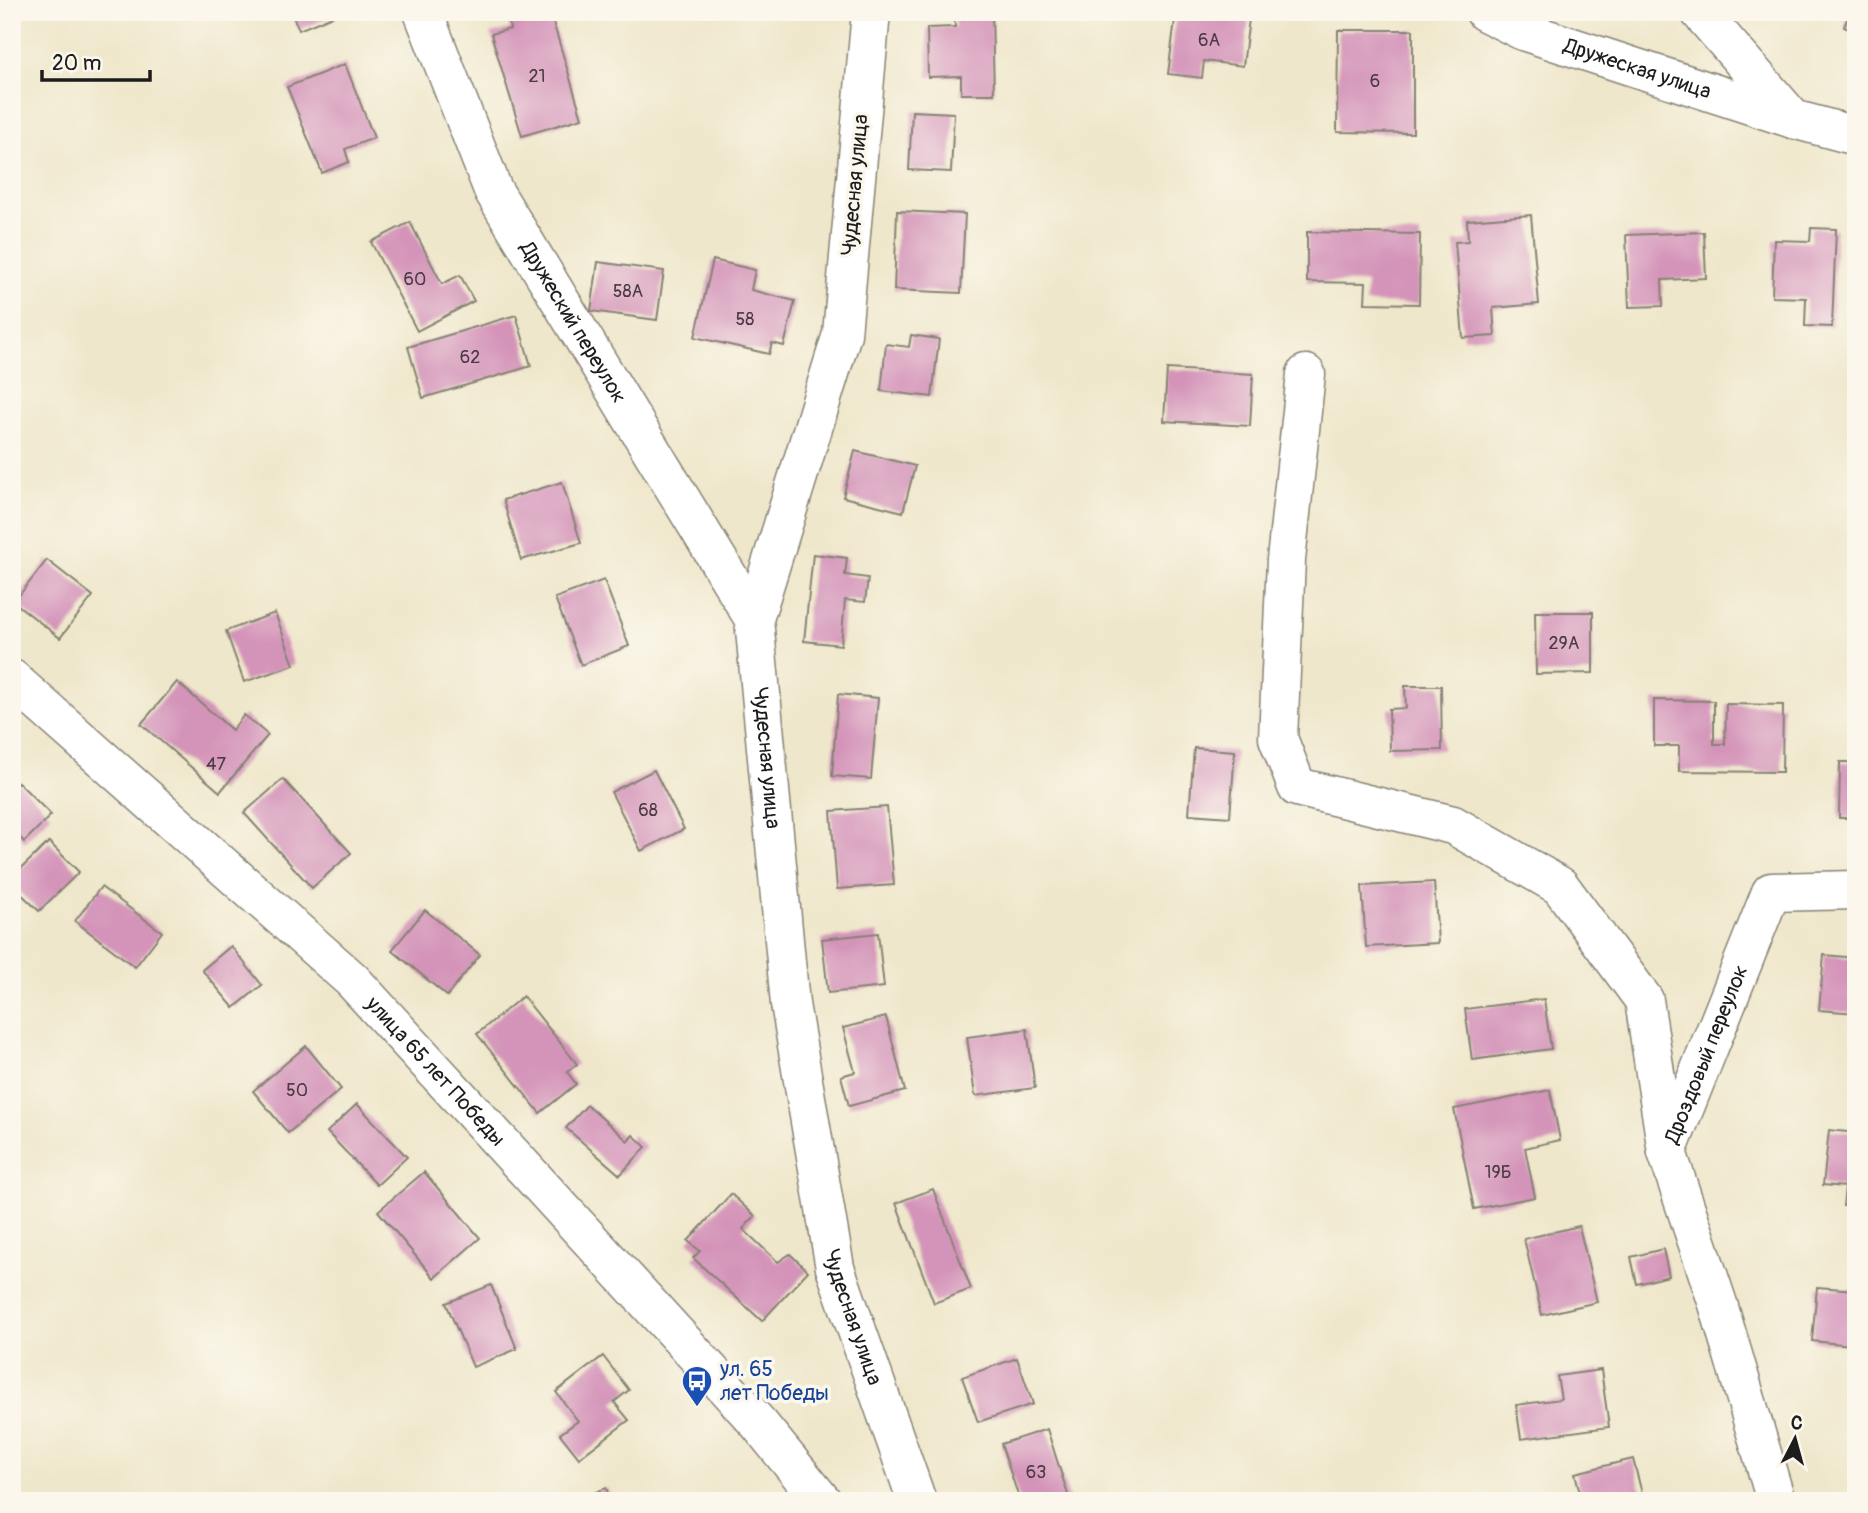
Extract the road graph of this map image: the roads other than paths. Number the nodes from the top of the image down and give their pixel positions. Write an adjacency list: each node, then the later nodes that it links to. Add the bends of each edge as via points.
1 (423, 12): 8 (street, Дружеский переулок, via 493,190)
2 (871, 12): 8 (street, Чудесная улица, via 842,334)
3 (1485, 12): 5 (street, Дружеская улица, via 1523,31)
4 (1700, 12): 5 (street)
5 (1793, 119): 6 (street, Дружеская улица)
6 (1856, 136)
7 (1306, 374): 11 (street, via 1286,560 1278,738 1297,787 1453,825 1560,886 1644,1000)
8 (754, 619): 13 (street, Чудесная улица, via 790,1004 835,1268)
9 (12, 679): 12 (street, улица 65 лет Победы, via 352,980 759,1424)
10 (1856, 890): 11 (street, Дроздовый переулок, via 1771,892)
11 (1667, 1152): 14 (street, Дроздовый переулок)
12 (822, 1501)
13 (917, 1501)
14 (1776, 1501)

